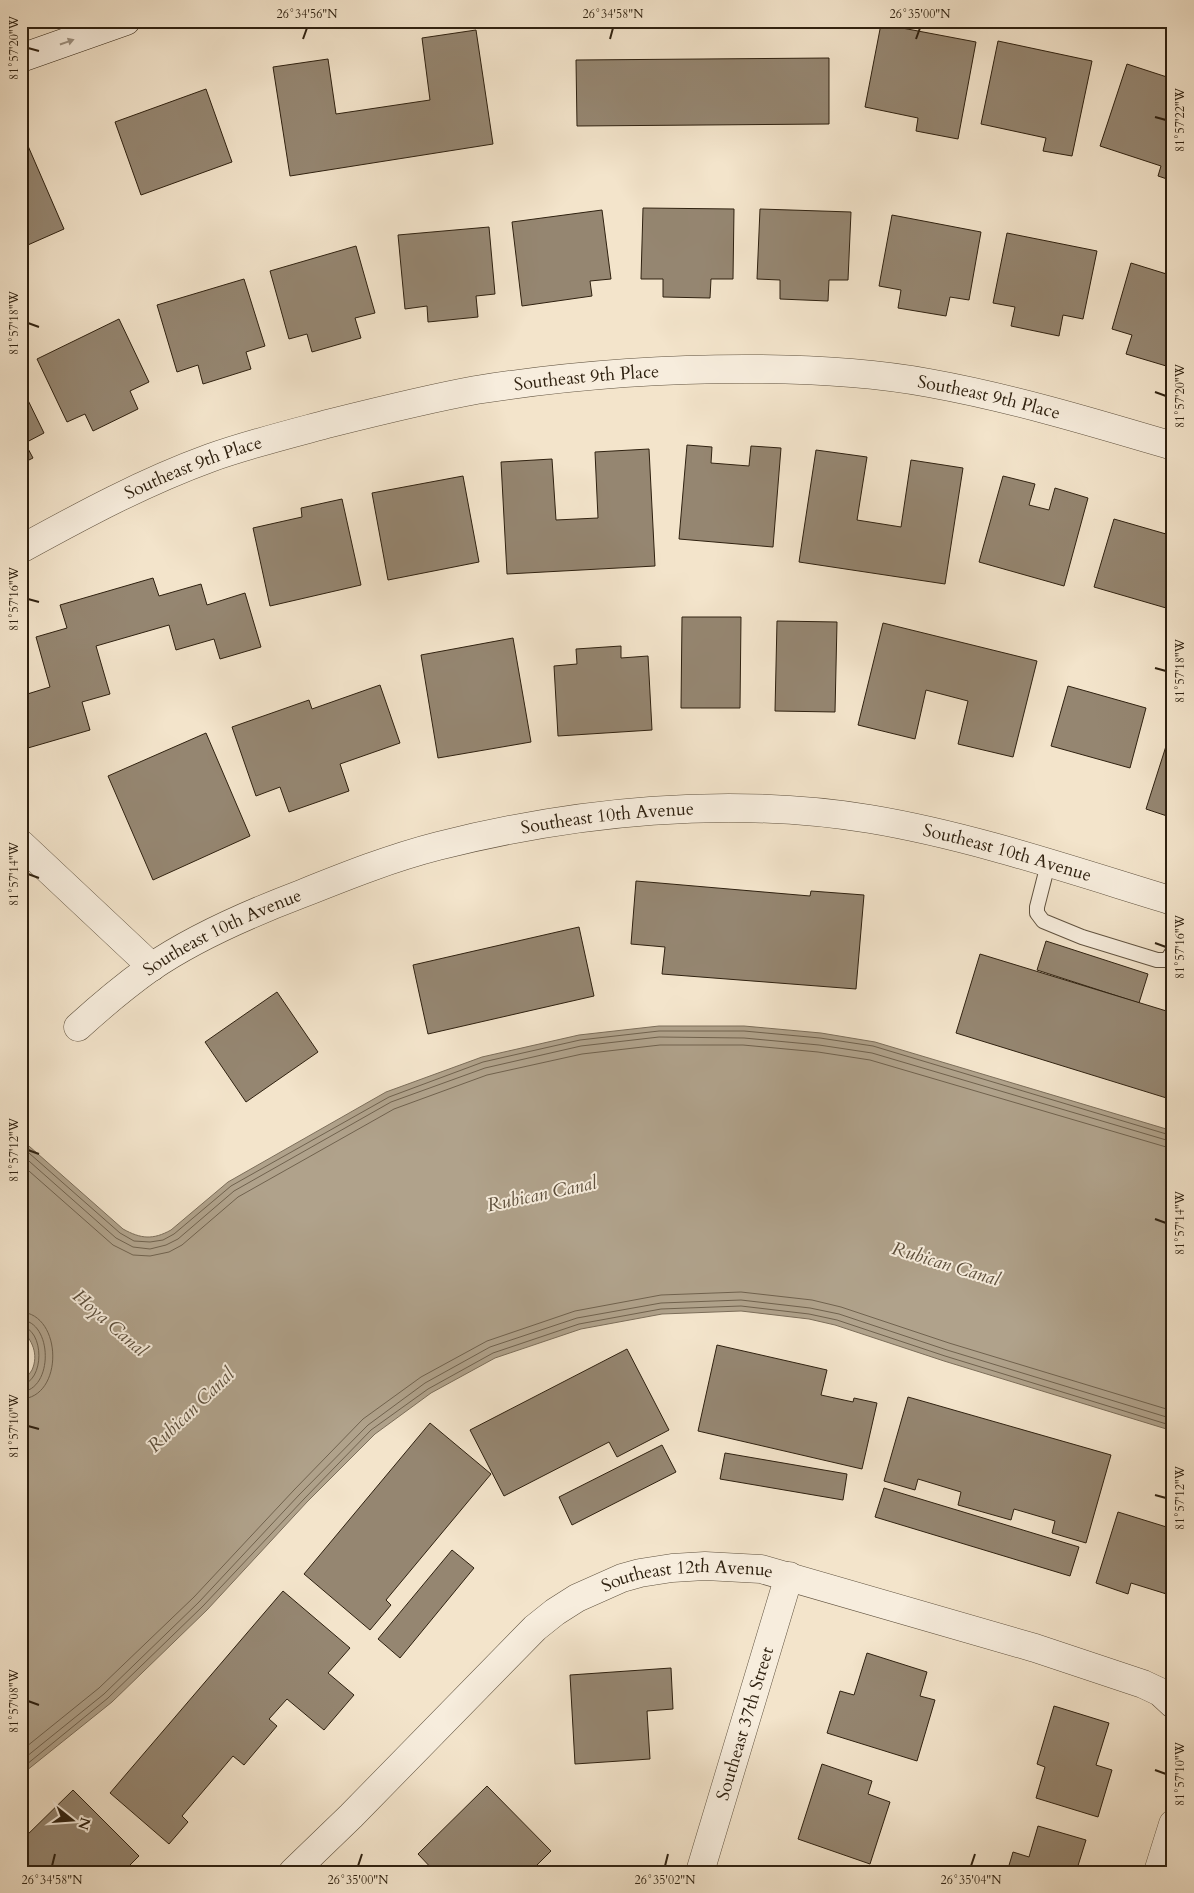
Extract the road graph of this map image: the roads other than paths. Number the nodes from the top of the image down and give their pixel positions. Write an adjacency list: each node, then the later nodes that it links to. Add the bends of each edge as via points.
1 (126, 21): 2 (street, one-way to 1)
2 (21, 58)
3 (1173, 446): 4 (street, Southeast 9th Place, via 1031,405 929,383 861,374 792,369 691,369 590,376 477,390 267,440 158,478 106,502)
4 (21, 549)
5 (21, 844): 9 (street)
6 (1048, 864): 7 (street, Southeast 10th Avenue); 8 (lane, via 1037,906 1037,913 1043,921 1082,937 1157,960 1167,960); 9 (street, Southeast 10th Avenue, via 923,829 814,812 670,810 603,816 503,831 436,846 370,866 271,906 202,938)
7 (1173, 901)
8 (1173, 952)
9 (152, 967): 10 (street, Southeast 10th Avenue)
10 (78, 1027)
11 (789, 1576): 12 (street, Southeast 12th Avenue, via 1035,1648 1143,1684 1160,1692); 14 (street, Southeast 12th Avenue, via 761,1569 732,1567 672,1568 622,1578 577,1598 535,1628 358,1810); 15 (street, Southeast 37th Street)
12 (1173, 1704)
13 (1173, 1824): 16 (street)
14 (308, 1867)
15 (700, 1872)
16 (1158, 1872)

